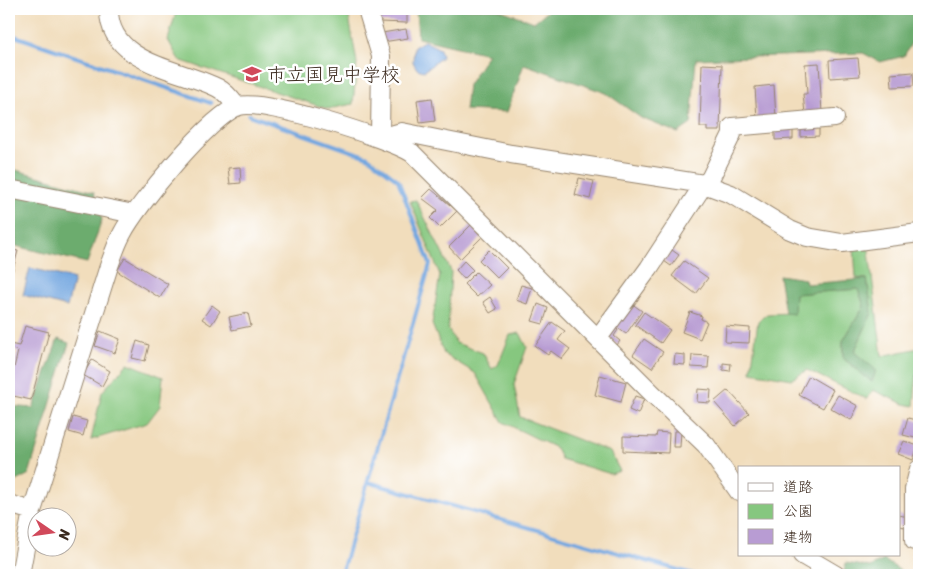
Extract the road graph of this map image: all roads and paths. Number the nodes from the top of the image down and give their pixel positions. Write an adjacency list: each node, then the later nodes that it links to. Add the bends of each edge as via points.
1 (109, 9): 3 (street, via 115,35 128,50 219,88)
2 (367, 9): 5 (street, via 381,56)
3 (237, 107): 5 (street, via 249,104 274,108); 8 (street, via 210,126)
4 (835, 118): 6 (street, via 732,127 732,134 710,179)
5 (380, 138): 6 (street, via 402,132 511,154); 10 (street, via 412,153)
6 (704, 184): 9 (street, via 731,194 807,237 842,243); 10 (street)
7 (9, 189): 8 (street)
8 (134, 214): 16 (street, via 108,269)
9 (919, 233)
10 (598, 338): 11 (street)
11 (706, 445): 13 (street, via 728,460); 14 (street)
12 (919, 469): 19 (street, via 914,489)
13 (738, 473)
14 (738, 491)
15 (9, 504): 17 (street)
16 (34, 506)
17 (28, 510)
18 (28, 532): 21 (street)
19 (911, 541)
20 (804, 556): 22 (street)
21 (20, 575)
22 (836, 575)

